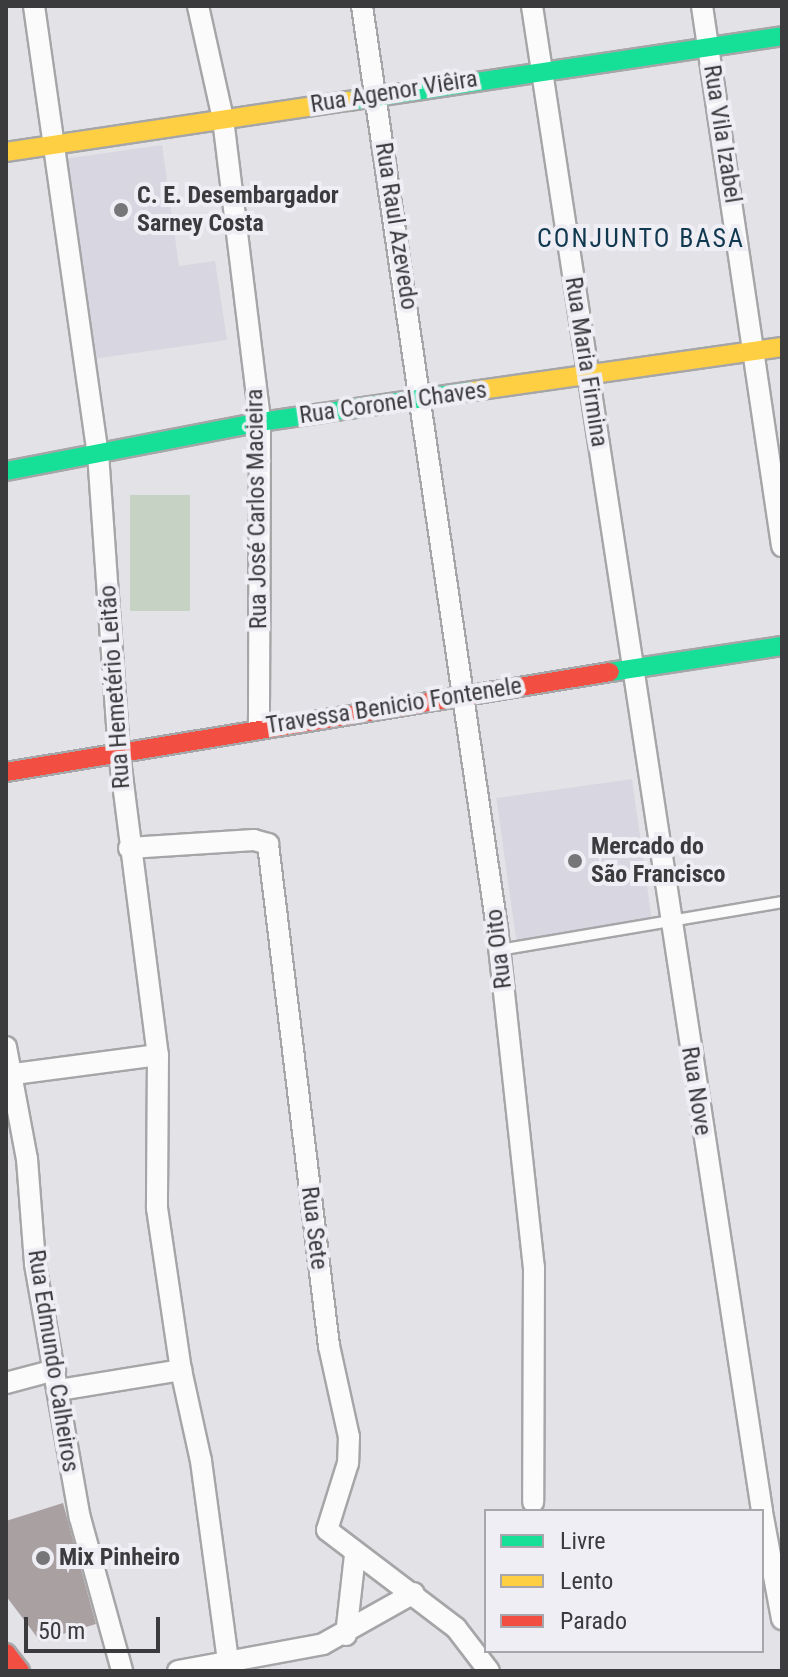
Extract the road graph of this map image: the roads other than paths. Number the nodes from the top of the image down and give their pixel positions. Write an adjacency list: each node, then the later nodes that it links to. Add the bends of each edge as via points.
1 (34, 6): 11 (street, Rua Hemetério Leitão)
2 (198, 6): 10 (street, Rua José Carlos Macieira)
3 (362, 6): 9 (street, Rua Raul Azevedo)
4 (532, 6): 8 (street, Rua Maria Firmina)
5 (702, 6): 7 (street, Rua Vila Izabel)
6 (782, 36): 7 (street, Rua Agenor Viêira)
7 (708, 47): 8 (street, Rua Agenor Viêira); 14 (street, Rua Vila Izabel)
8 (542, 70): 9 (street, Rua Agenor Viêira); 15 (street, Rua Maria Firmina)
9 (376, 94): 10 (street, Rua Agenor Viêira); 16 (street, Rua Raul Azevedo)
10 (223, 119): 11 (street, Rua Agenor Viêira); 17 (street, Rua José Carlos Macieira)
11 (54, 143): 12 (street, Rua Agenor Viêira); 18 (street, Rua Hemetério Leitão)
12 (6, 152)
13 (782, 347): 14 (street, Rua Coronel Chaves)
14 (755, 351): 15 (street, Rua Coronel Chaves); 20 (street, Rua Vila Izabel)
15 (588, 375): 16 (street, Rua Coronel Chaves); 22 (street, Rua Maria Firmina)
16 (423, 399): 17 (street, Rua Coronel Chaves); 23 (street, Rua Oito)
17 (260, 422): 18 (street, Rua Coronel Chaves); 24 (street, Rua José Carlos Macieira)
18 (98, 453): 19 (street, Rua Coronel Chaves); 25 (street, Rua Hemetério Leitão)
19 (6, 471)
20 (782, 546)
21 (782, 646): 22 (street, Travessa Benicio Fontenele)
22 (632, 670): 23 (street, Travessa Benicio Fontenele); 29 (street, Rua Nove)
23 (465, 693): 24 (street, Travessa Benicio Fontenele); 30 (street, Rua Oito)
24 (259, 728): 25 (street, Travessa Benicio Fontenele)
25 (119, 752): 26 (street, Travessa Benicio Fontenele); 27 (street, Rua Hemetério Leitão)
26 (6, 772)
27 (129, 848): 32 (street, Rua Hemetério Leitão); 40 (street, Rua Sete, via 262,840 270,853 329,1346 349,1437 348,1463 327,1530)
28 (782, 902): 29 (lane)
29 (670, 921): 30 (lane); 38 (street, Rua Nove)
30 (499, 950): 37 (street, Rua Oito, via 534,1267)
31 (6, 1047): 33 (street, Rua Edmundo Calheiros)
32 (158, 1055): 33 (street); 34 (street, Rua Hemetério Leitão, via 157,1208)
33 (9, 1074): 35 (street, Rua Edmundo Calheiros, via 27,1159 35,1264)
34 (181, 1370): 35 (street); 45 (street, Rua Hemetério Leitão, via 201,1461)
35 (57, 1380): 36 (street); 48 (street, Rua Edmundo Calheiros, via 80,1518)
36 (6, 1383)
37 (533, 1502)
38 (762, 1509)
39 (764, 1522): 42 (street, Rua Nove)
40 (355, 1555): 41 (street, Rua Sete); 43 (street)
41 (414, 1593): 43 (street); 50 (street, Rua Sete, via 456,1628)
42 (782, 1619)
43 (346, 1635): 46 (street)
44 (6, 1653): 47 (street)
45 (228, 1661): 46 (street); 49 (street)
46 (268, 1665)
47 (20, 1671)
48 (122, 1671)
49 (178, 1671)
50 (489, 1671)

